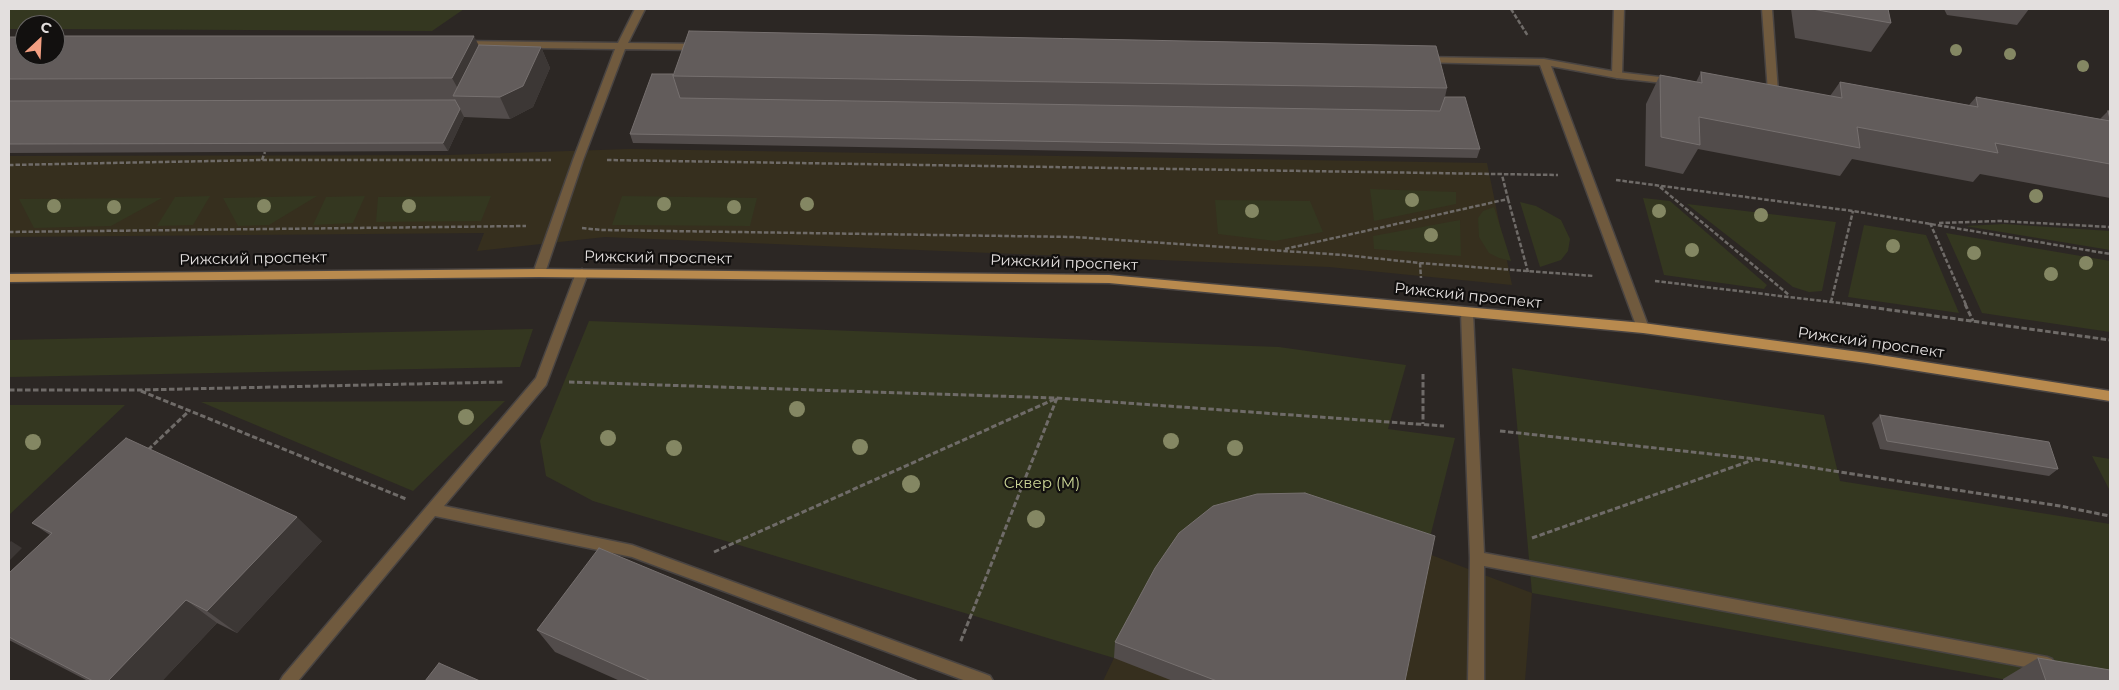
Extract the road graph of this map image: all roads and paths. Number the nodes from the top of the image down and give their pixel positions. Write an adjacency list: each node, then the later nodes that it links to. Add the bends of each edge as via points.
1 (640, 9): 5 (street)
2 (1619, 9): 9 (street)
3 (1767, 9): 11 (street)
4 (453, 44): 5 (street)
5 (622, 45): 6 (street); 14 (street)
6 (711, 47)
7 (1415, 59): 8 (street)
8 (1544, 62): 9 (street); 17 (street)
9 (1617, 75): 10 (street)
10 (1685, 83)
11 (1773, 92)
12 (265, 152): 13 (path)
13 (262, 160): 14 (path); 15 (path)
14 (578, 160): 16 (path); 26 (street)
15 (9, 165)
16 (1502, 175): 17 (path); 19 (path)
17 (1586, 175): 18 (path); 35 (street)
18 (1660, 186): 20 (path); 31 (path)
19 (1508, 199): 23 (path); 27 (path)
20 (1854, 211): 21 (path); 32 (path)
21 (1930, 223): 22 (path, via 2000,221); 24 (path); 34 (path)
22 (2110, 227)
23 (1279, 251)
24 (2110, 254)
25 (1420, 263): 30 (path)
26 (539, 272): 28 (main road, Рижский проспект); 29 (main road, Рижский проспект)
27 (1528, 272)
28 (582, 273): 33 (main road, Рижский проспект, via 1109,279); 37 (street)
29 (9, 278)
30 (1422, 278)
31 (1791, 296)
32 (1831, 302)
33 (1467, 313): 35 (main road, Рижский проспект); 44 (street)
34 (1973, 321)
35 (1643, 328): 40 (main road, Рижский проспект, via 1867,358)
36 (1423, 374): 43 (path)
37 (541, 381): 39 (path); 41 (path); 47 (street)
38 (9, 390): 39 (path)
39 (138, 390): 42 (path)
40 (2110, 396)
41 (1057, 398): 43 (path); 51 (path); 53 (path)
42 (189, 410): 45 (path); 47 (path)
43 (1423, 424): 44 (path)
44 (1470, 428): 46 (path); 50 (street)
45 (146, 452)
46 (1756, 459): 48 (path); 49 (path)
47 (434, 510): 51 (street, via 632,551); 54 (street)
48 (2110, 516)
49 (1524, 542)
50 (1477, 558): 52 (street); 56 (street)
51 (678, 568): 53 (street)
52 (2062, 666)
53 (950, 669): 55 (street)
54 (288, 681)
55 (985, 681)
56 (1476, 681)

